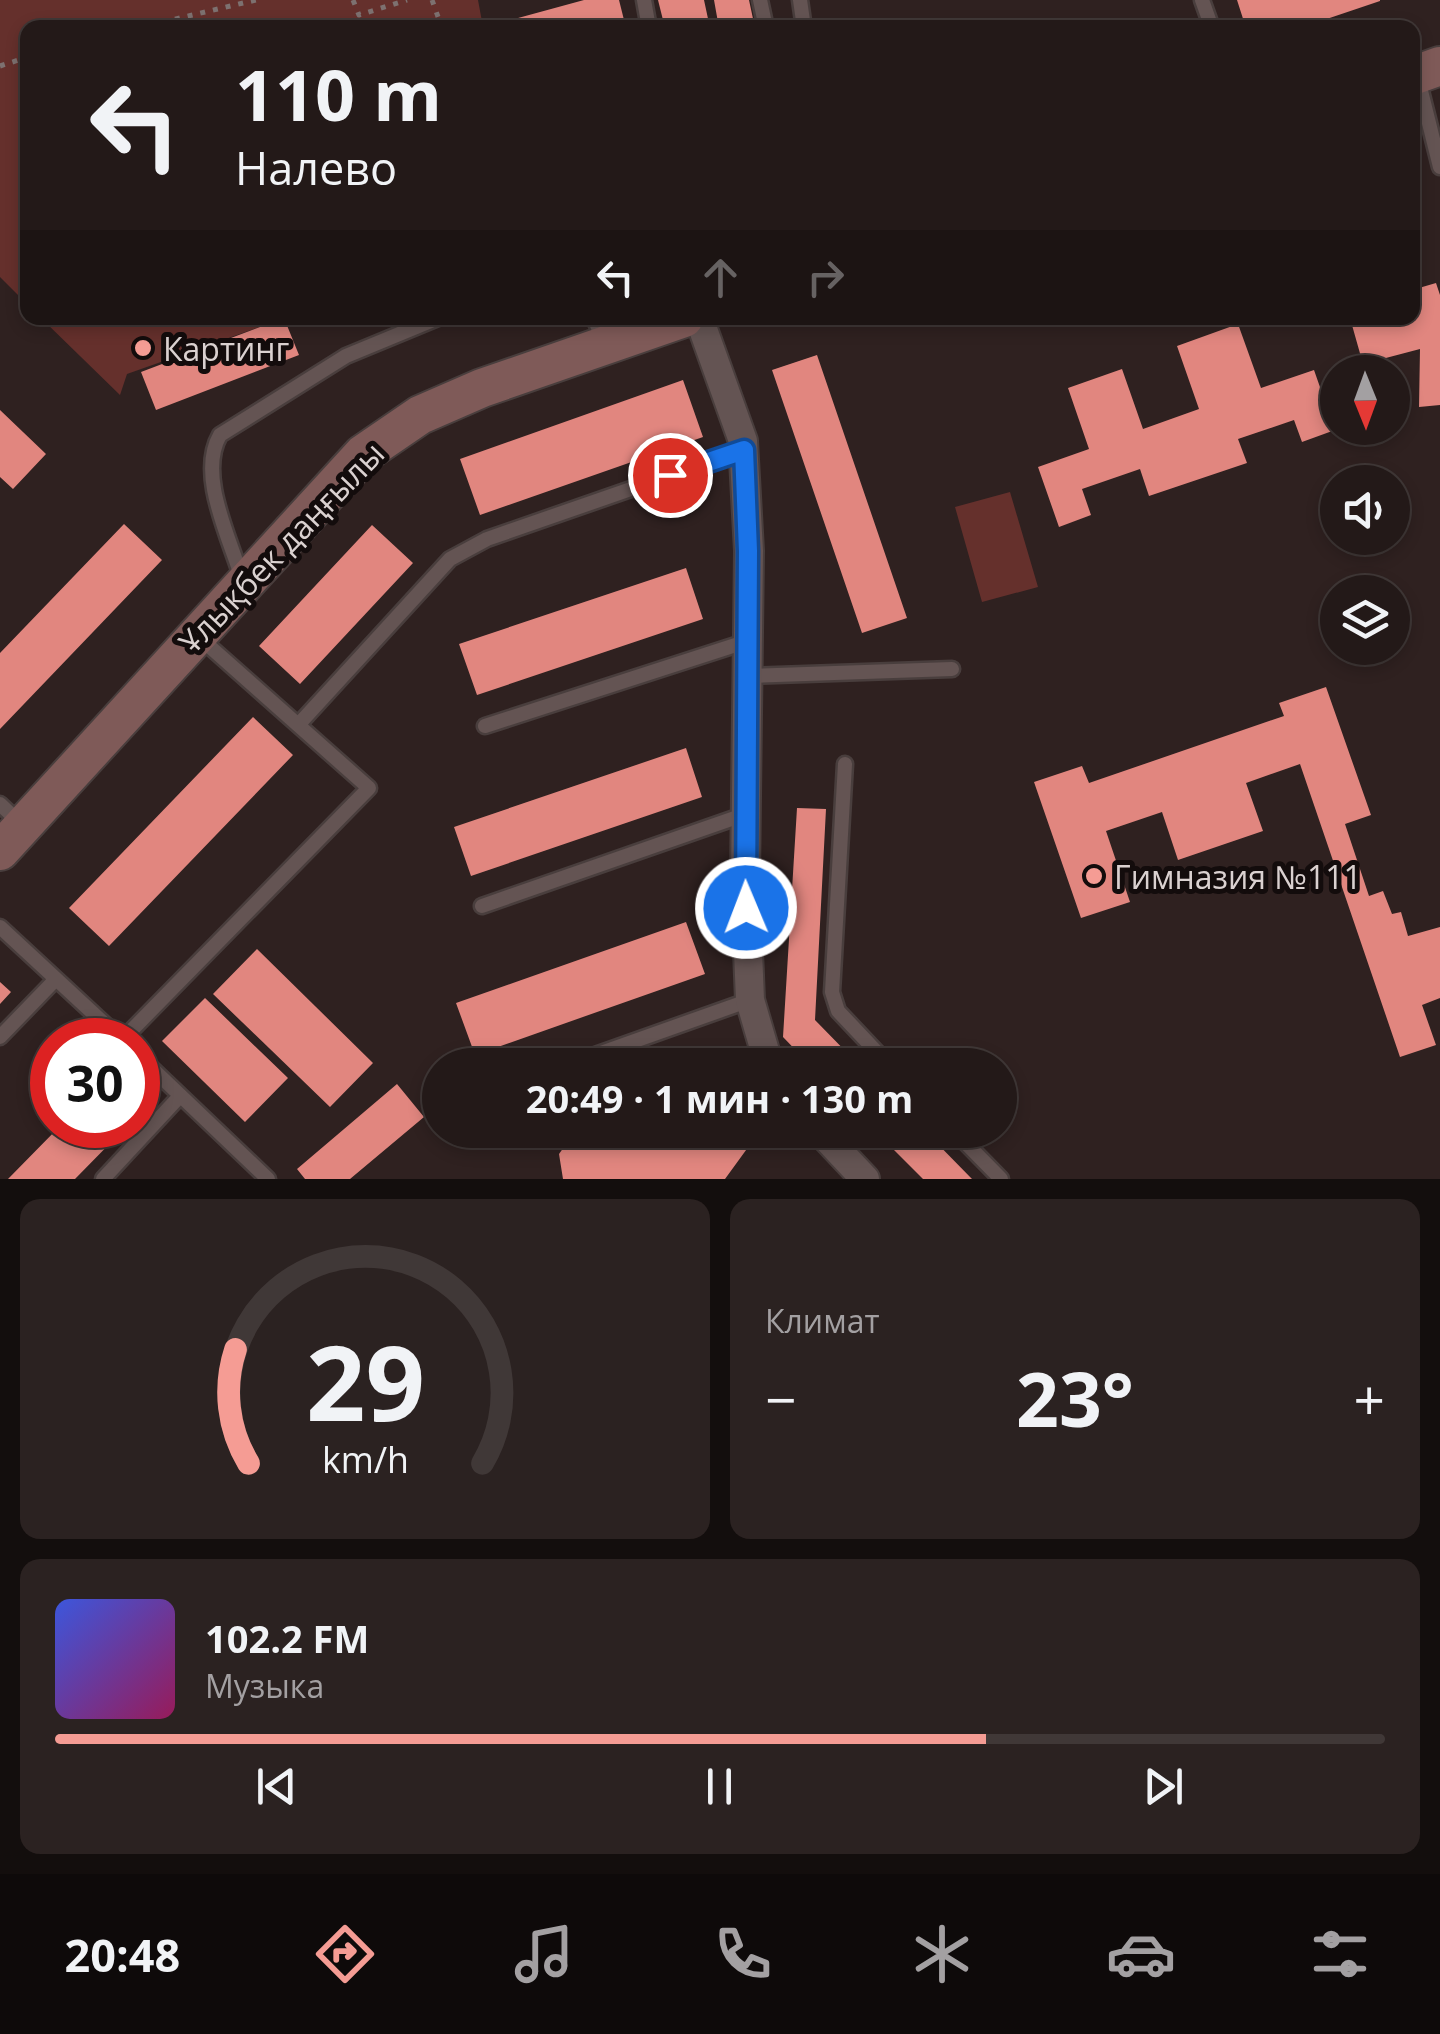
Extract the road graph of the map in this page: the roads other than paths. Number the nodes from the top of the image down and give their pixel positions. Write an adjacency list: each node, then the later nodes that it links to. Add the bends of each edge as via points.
1 (1423, 72): 2 (lane)
2 (1440, 167)
3 (421, 325): 8 (lane, via 346,356 220,435 210,452 212,478)
4 (639, 325): 6 (street, Ұлықбек даңғылы)
5 (700, 325): 7 (street)
6 (600, 331): 8 (street, Ұлықбек даңғылы, via 420,416 363,454)
7 (744, 450): 10 (street); 13 (lane, via 488,539 450,559)
8 (242, 581): 9 (street, Ұлықбек даңғылы)
9 (196, 634): 13 (lane); 17 (street, Ұлықбек даңғылы)
10 (748, 641): 12 (street); 14 (lane)
11 (952, 669): 12 (lane)
12 (748, 676): 16 (street)
13 (299, 724): 23 (lane, via 369,788)
14 (486, 726)
15 (846, 764): 27 (lane, via 832,992 838,1012)
16 (746, 814): 18 (lane); 21 (street)
17 (8, 827)
18 (482, 906)
19 (0, 927): 20 (lane)
20 (56, 979): 22 (lane); 24 (lane)
21 (750, 1000): 25 (lane); 26 (street)
22 (98, 1018)
23 (144, 1018)
24 (0, 1037)
25 (615, 1048)
26 (763, 1048)
27 (873, 1048)
28 (160, 1076): 29 (lane)
29 (180, 1096): 32 (lane); 33 (lane)
30 (836, 1148): 34 (street)
31 (971, 1148): 35 (lane)
32 (103, 1179)
33 (268, 1179)
34 (865, 1179)
35 (1001, 1179)

